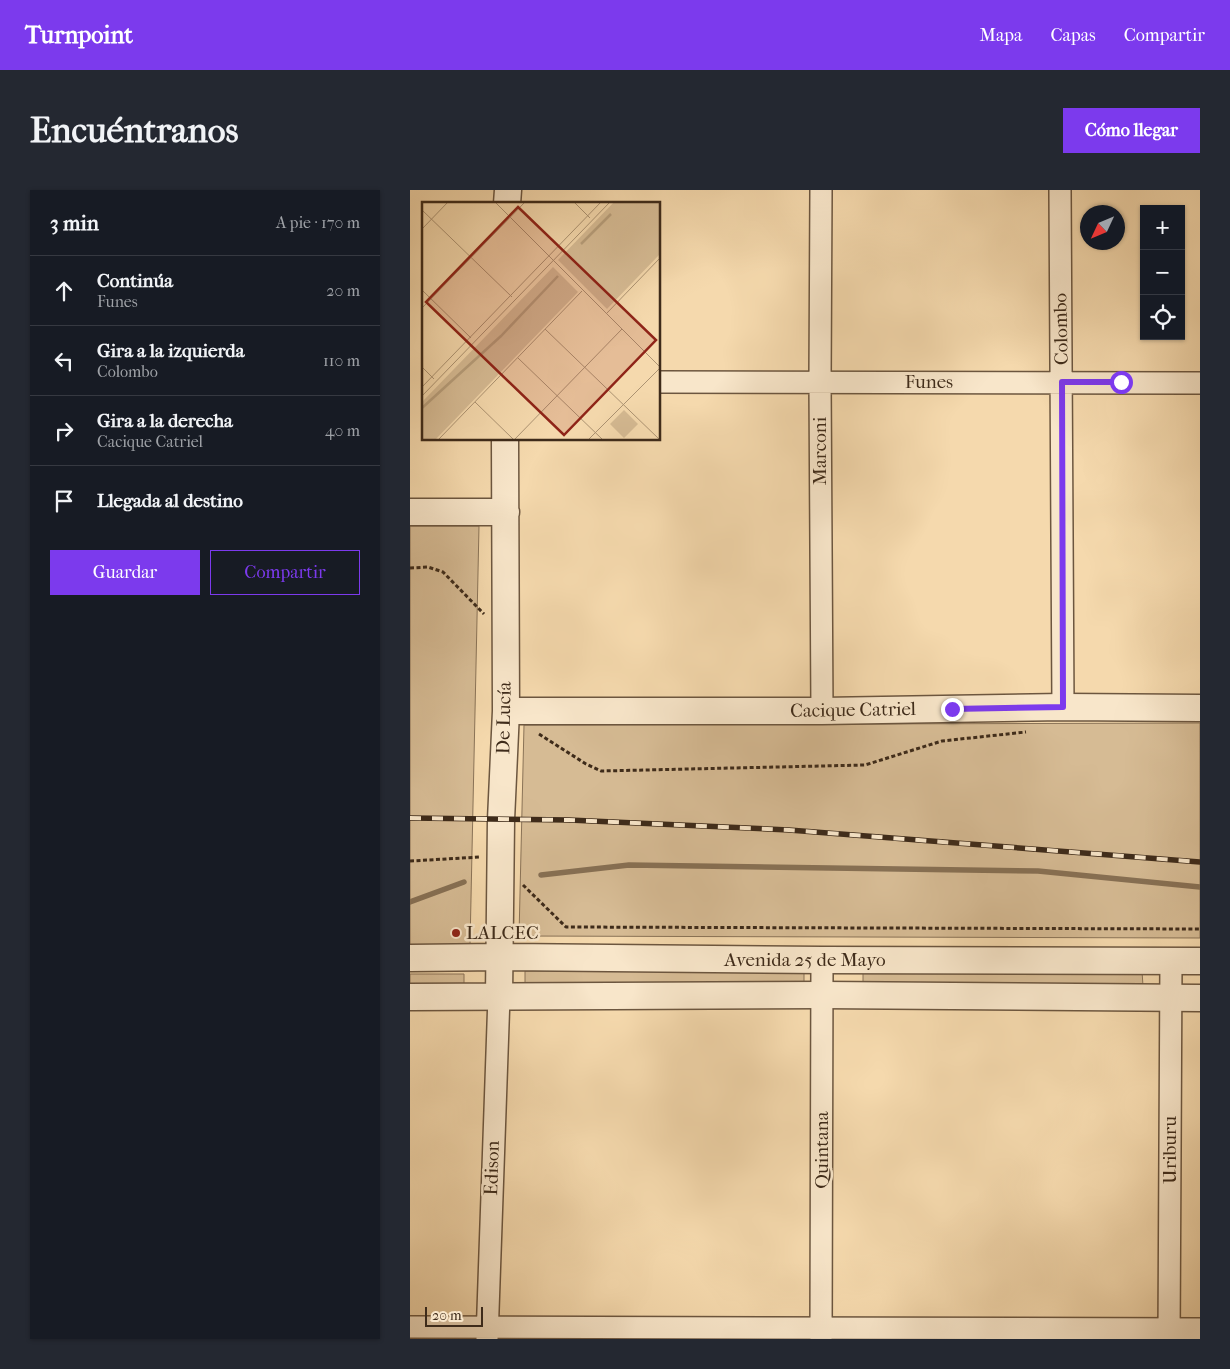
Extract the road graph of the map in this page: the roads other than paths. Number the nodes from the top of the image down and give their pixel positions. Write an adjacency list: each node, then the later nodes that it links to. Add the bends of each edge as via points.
1 (821, 190): 4 (street, Marconi)
2 (1060, 190): 5 (street, Colombo)
3 (660, 382): 4 (street, Funes)
4 (820, 382): 5 (street, Funes); 12 (street, Marconi)
5 (1062, 382): 6 (street, Funes); 10 (street, Colombo)
6 (1200, 383)
7 (505, 440): 9 (street, De Lucía)
8 (410, 512): 9 (street)
9 (506, 512): 13 (street, De Lucía)
10 (1063, 707): 11 (street, Cacique Catriel); 12 (street, Cacique Catriel)
11 (1200, 708)
12 (822, 711): 13 (street, Cacique Catriel)
13 (506, 712): 14 (street, De Lucía)
14 (500, 957): 15 (street, Avenida 25 de Mayo); 16 (street, Avenida 25 de Mayo); 19 (street, De Lucía)
15 (410, 958)
16 (822, 960): 17 (street, Avenida 25 de Mayo); 20 (street, Quintana)
17 (1171, 961): 18 (street, Avenida 25 de Mayo); 22 (street, Uriburu)
18 (1200, 961)
19 (499, 996): 20 (street, Avenida 25 de Mayo); 21 (street, Avenida 25 de Mayo); 26 (street, Edison)
20 (822, 996): 22 (street, Avenida 25 de Mayo); 27 (street, Quintana)
21 (410, 997)
22 (1170, 997): 23 (street, Avenida 25 de Mayo); 28 (street, Uriburu)
23 (1200, 998)
24 (410, 1327): 26 (street)
25 (1200, 1329): 28 (street)
26 (487, 1333): 27 (street)
27 (821, 1334): 28 (street)
28 (1169, 1334)

